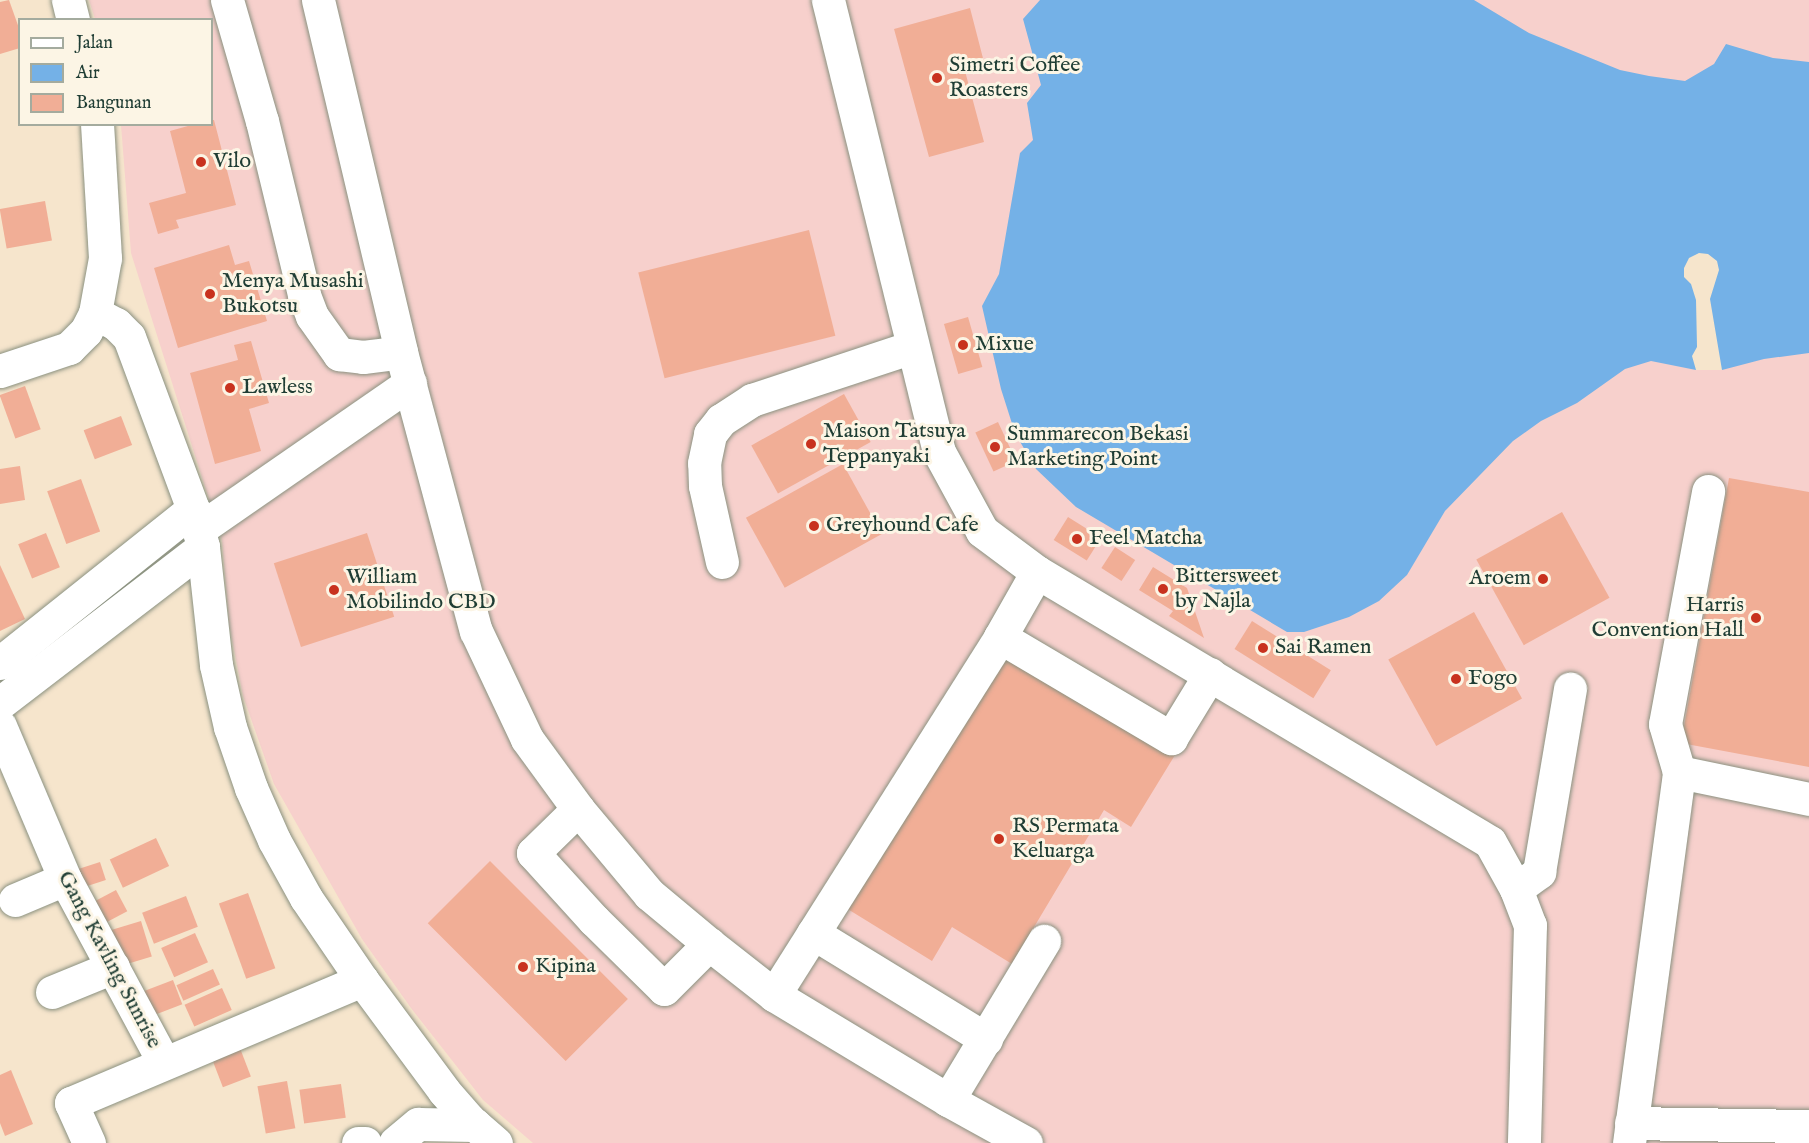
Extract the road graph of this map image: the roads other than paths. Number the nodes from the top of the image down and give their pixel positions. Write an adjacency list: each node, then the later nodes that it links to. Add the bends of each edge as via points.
1 (68, 0): 5 (street)
2 (227, 0): 9 (street, via 312,316 339,354 363,357)
3 (318, 0): 9 (street)
4 (828, 0): 8 (street)
5 (72, 18)
6 (98, 126): 7 (street, via 105,258)
7 (94, 313): 10 (street, via 86,331 69,348); 13 (street, via 116,324 129,337)
8 (912, 347): 14 (street, via 752,400 721,420 711,434 704,463 705,486); 15 (street, via 939,452 982,531)
9 (401, 352): 11 (street)
10 (0, 371)
11 (410, 383): 13 (street); 24 (street, via 476,632 527,739)
12 (1708, 491): 22 (street, via 1665,724)
13 (198, 528): 17 (street); 20 (street); 32 (street, via 216,665 230,727 251,788 306,898)
14 (722, 562)
15 (1037, 573): 16 (street); 18 (street)
16 (1000, 637): 18 (street, via 1172,738); 28 (street)
17 (0, 663)
18 (1209, 674): 26 (street, via 1490,842)
19 (1570, 689): 26 (street, via 1539,872)
20 (0, 703)
21 (0, 726): 25 (street, Gang Kavling Sunrise)
22 (1679, 772): 23 (street); 39 (street)
23 (1809, 799)
24 (578, 809): 30 (street, via 649,894); 30 (street, via 533,853 594,920 664,989)
25 (65, 879): 27 (street); 31 (street, Gang Kavling Sunrise)
26 (1516, 889): 47 (street, via 1530,925)
27 (15, 900)
28 (813, 933): 34 (street); 35 (street)
29 (1044, 941): 35 (street)
30 (710, 944): 34 (street)
31 (113, 967): 33 (street); 36 (street, Gang Kavling Sunrise)
32 (362, 980): 36 (street, Gang Kavling Sunrise); 41 (street, via 444,1091)
33 (52, 992)
34 (774, 995): 37 (street)
35 (986, 1039): 37 (street)
36 (164, 1063): 42 (street, via 72,1103)
37 (948, 1100): 46 (street)
38 (1809, 1126): 40 (street)
39 (1630, 1133): 40 (street)
40 (1704, 1133)
41 (485, 1134): 45 (street, via 418,1124)
42 (79, 1140)
43 (358, 1143): 44 (street)
44 (365, 1143)
45 (394, 1143)
46 (1026, 1143)
47 (1524, 1143)

